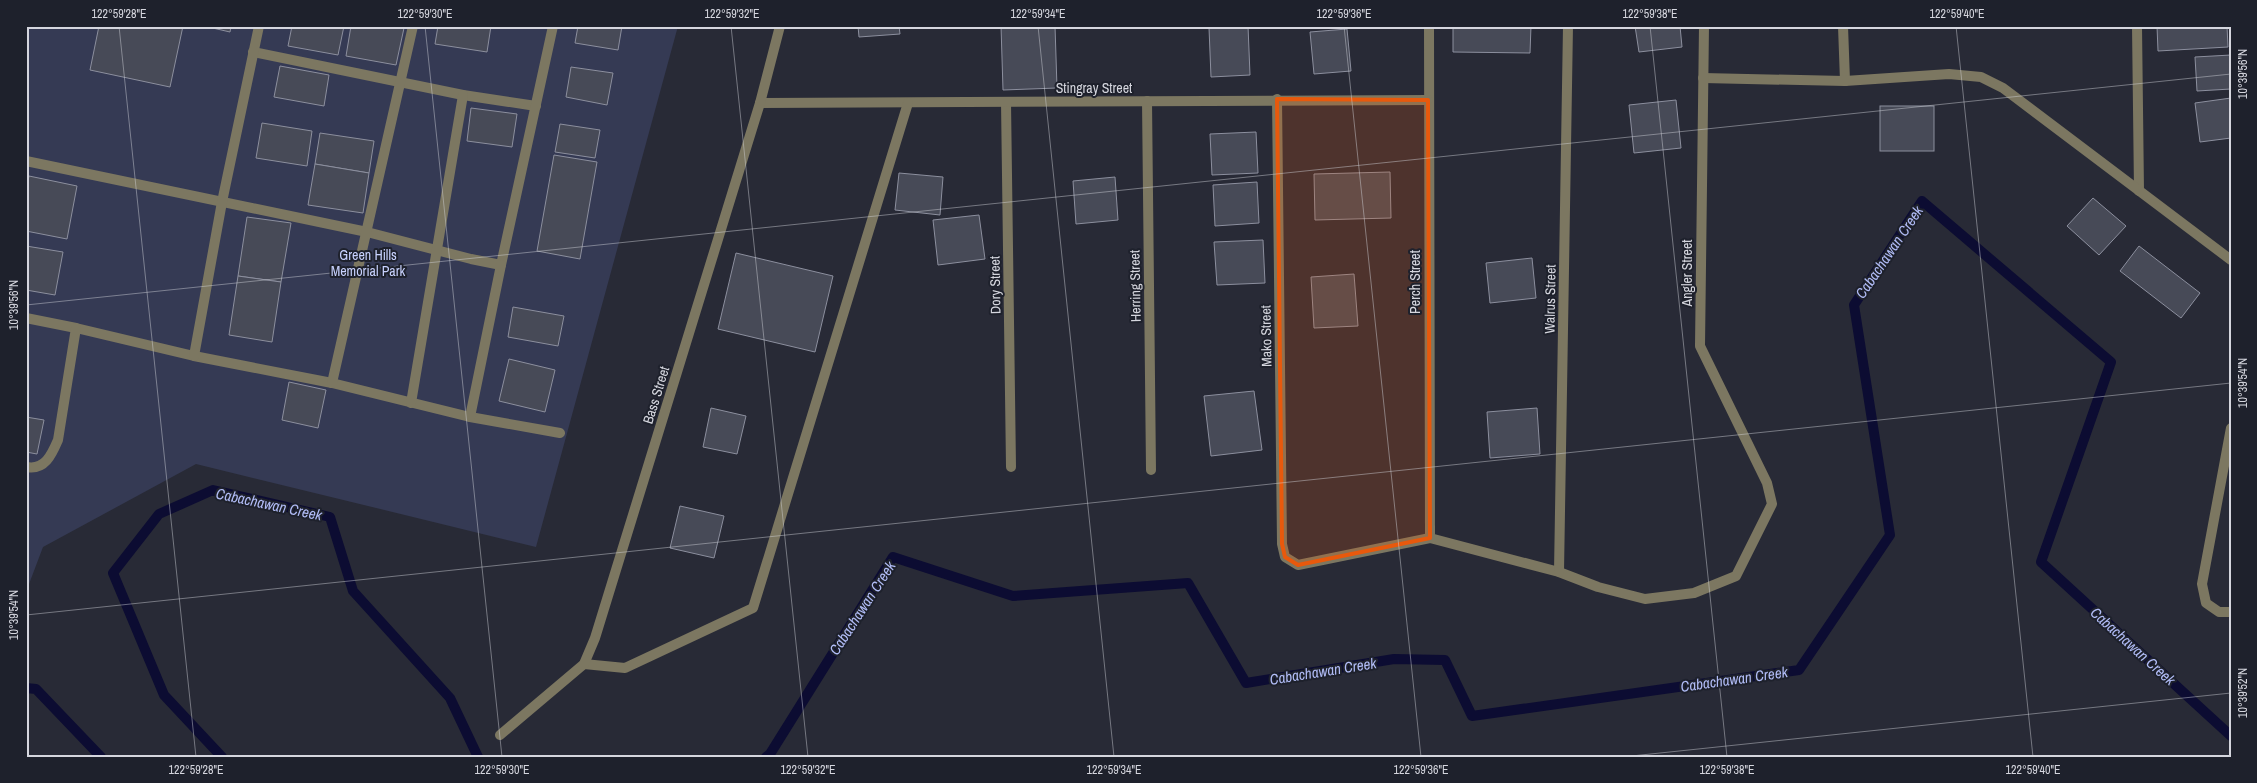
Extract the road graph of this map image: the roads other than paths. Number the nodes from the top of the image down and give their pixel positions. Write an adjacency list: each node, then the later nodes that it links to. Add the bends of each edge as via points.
1 (259, 26): 10 (street)
2 (413, 26): 12 (street)
3 (553, 26): 21 (street)
4 (780, 26): 20 (street, Bass Street)
5 (1429, 26): 16 (street, Perch Street)
6 (1568, 26): 41 (street, Walrus Street)
7 (1704, 26): 11 (street, Angler Street)
8 (1843, 26): 13 (street)
9 (2137, 26): 23 (street)
10 (253, 52): 12 (street); 24 (street)
11 (1703, 78): 13 (street); 41 (street, Angler Street, via 1700,346 1767,483 1772,504 1736,576 1694,593 1645,599 1598,587)
12 (402, 81): 14 (street); 25 (street)
13 (1845, 81): 23 (street, via 1949,74 1981,77 2003,88)
14 (463, 95): 21 (street); 26 (street)
15 (1276, 100): 16 (street, Stingray Street); 17 (street, Stingray Street); 40 (street, Mako Street, via 1282,544 1286,557 1298,565)
16 (1428, 100): 40 (street, Perch Street)
17 (1147, 101): 19 (street, Stingray Street); 39 (street, Herring Street)
18 (908, 102): 19 (street, Stingray Street); 20 (street, Stingray Street); 43 (street, via 753,608 625,668)
19 (1006, 102): 38 (street, Dory Street)
20 (760, 103): 43 (street, Bass Street, via 596,638)
21 (536, 106): 28 (street)
22 (26, 161): 24 (street)
23 (2139, 190): 27 (street)
24 (222, 202): 25 (street); 31 (street)
25 (367, 232): 26 (street); 32 (street)
26 (436, 250): 28 (street); 33 (street)
27 (2231, 260)
28 (501, 265): 34 (street)
29 (26, 318): 30 (street)
30 (76, 328): 31 (street); 37 (street, via 58,440 52,456 42,465)
31 (194, 356): 32 (street)
32 (332, 383): 33 (street)
33 (411, 403): 34 (street)
34 (470, 417): 36 (street)
35 (2231, 428): 42 (street, via 2202,584 2206,603 2219,612)
36 (560, 433)
37 (26, 467)
38 (1011, 467)
39 (1151, 470)
40 (1430, 538): 41 (street)
41 (1559, 572)
42 (2231, 612)
43 (584, 664): 44 (street, Bass Street)
44 (500, 734)

